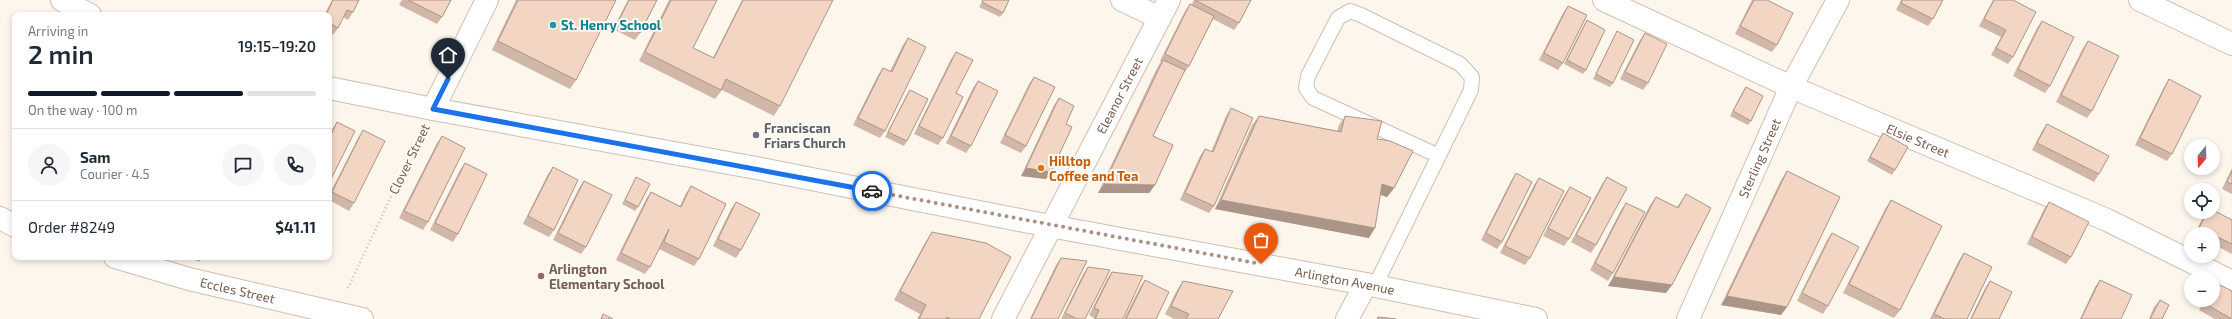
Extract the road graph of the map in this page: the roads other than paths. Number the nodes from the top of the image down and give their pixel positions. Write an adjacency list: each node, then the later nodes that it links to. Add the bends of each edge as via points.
1 (487, 0): 10 (street, Clover Street)
2 (1122, 0): 6 (street)
3 (1604, 0): 8 (street, Elsie Street)
4 (1838, 0): 8 (street, Sterling Street)
5 (2140, 0): 7 (street)
6 (1164, 9): 14 (street, Eleanor Street)
7 (2232, 44)
8 (1791, 87): 16 (street, Elsie Street, via 2107,220); 22 (street, Sterling Street)
9 (332, 89): 10 (street, Arlington Avenue)
10 (433, 109): 14 (street, Arlington Avenue, via 756,168)
11 (1439, 156): 11 (lane, via 1471,90 1472,77 1460,64 1361,15 1350,11 1338,18 1308,76 1306,88 1313,98); 17 (lane)
12 (0, 218): 13 (street)
13 (12, 224)
14 (1050, 226): 17 (street, Arlington Avenue); 19 (street, Eleanor Street)
15 (124, 260): 18 (street, Eccles Street, via 189,279)
16 (2232, 282)
17 (1371, 285): 20 (street); 21 (street, Arlington Avenue)
18 (362, 319)
19 (1003, 319)
20 (1347, 319)
21 (1536, 319)
22 (1688, 319)

